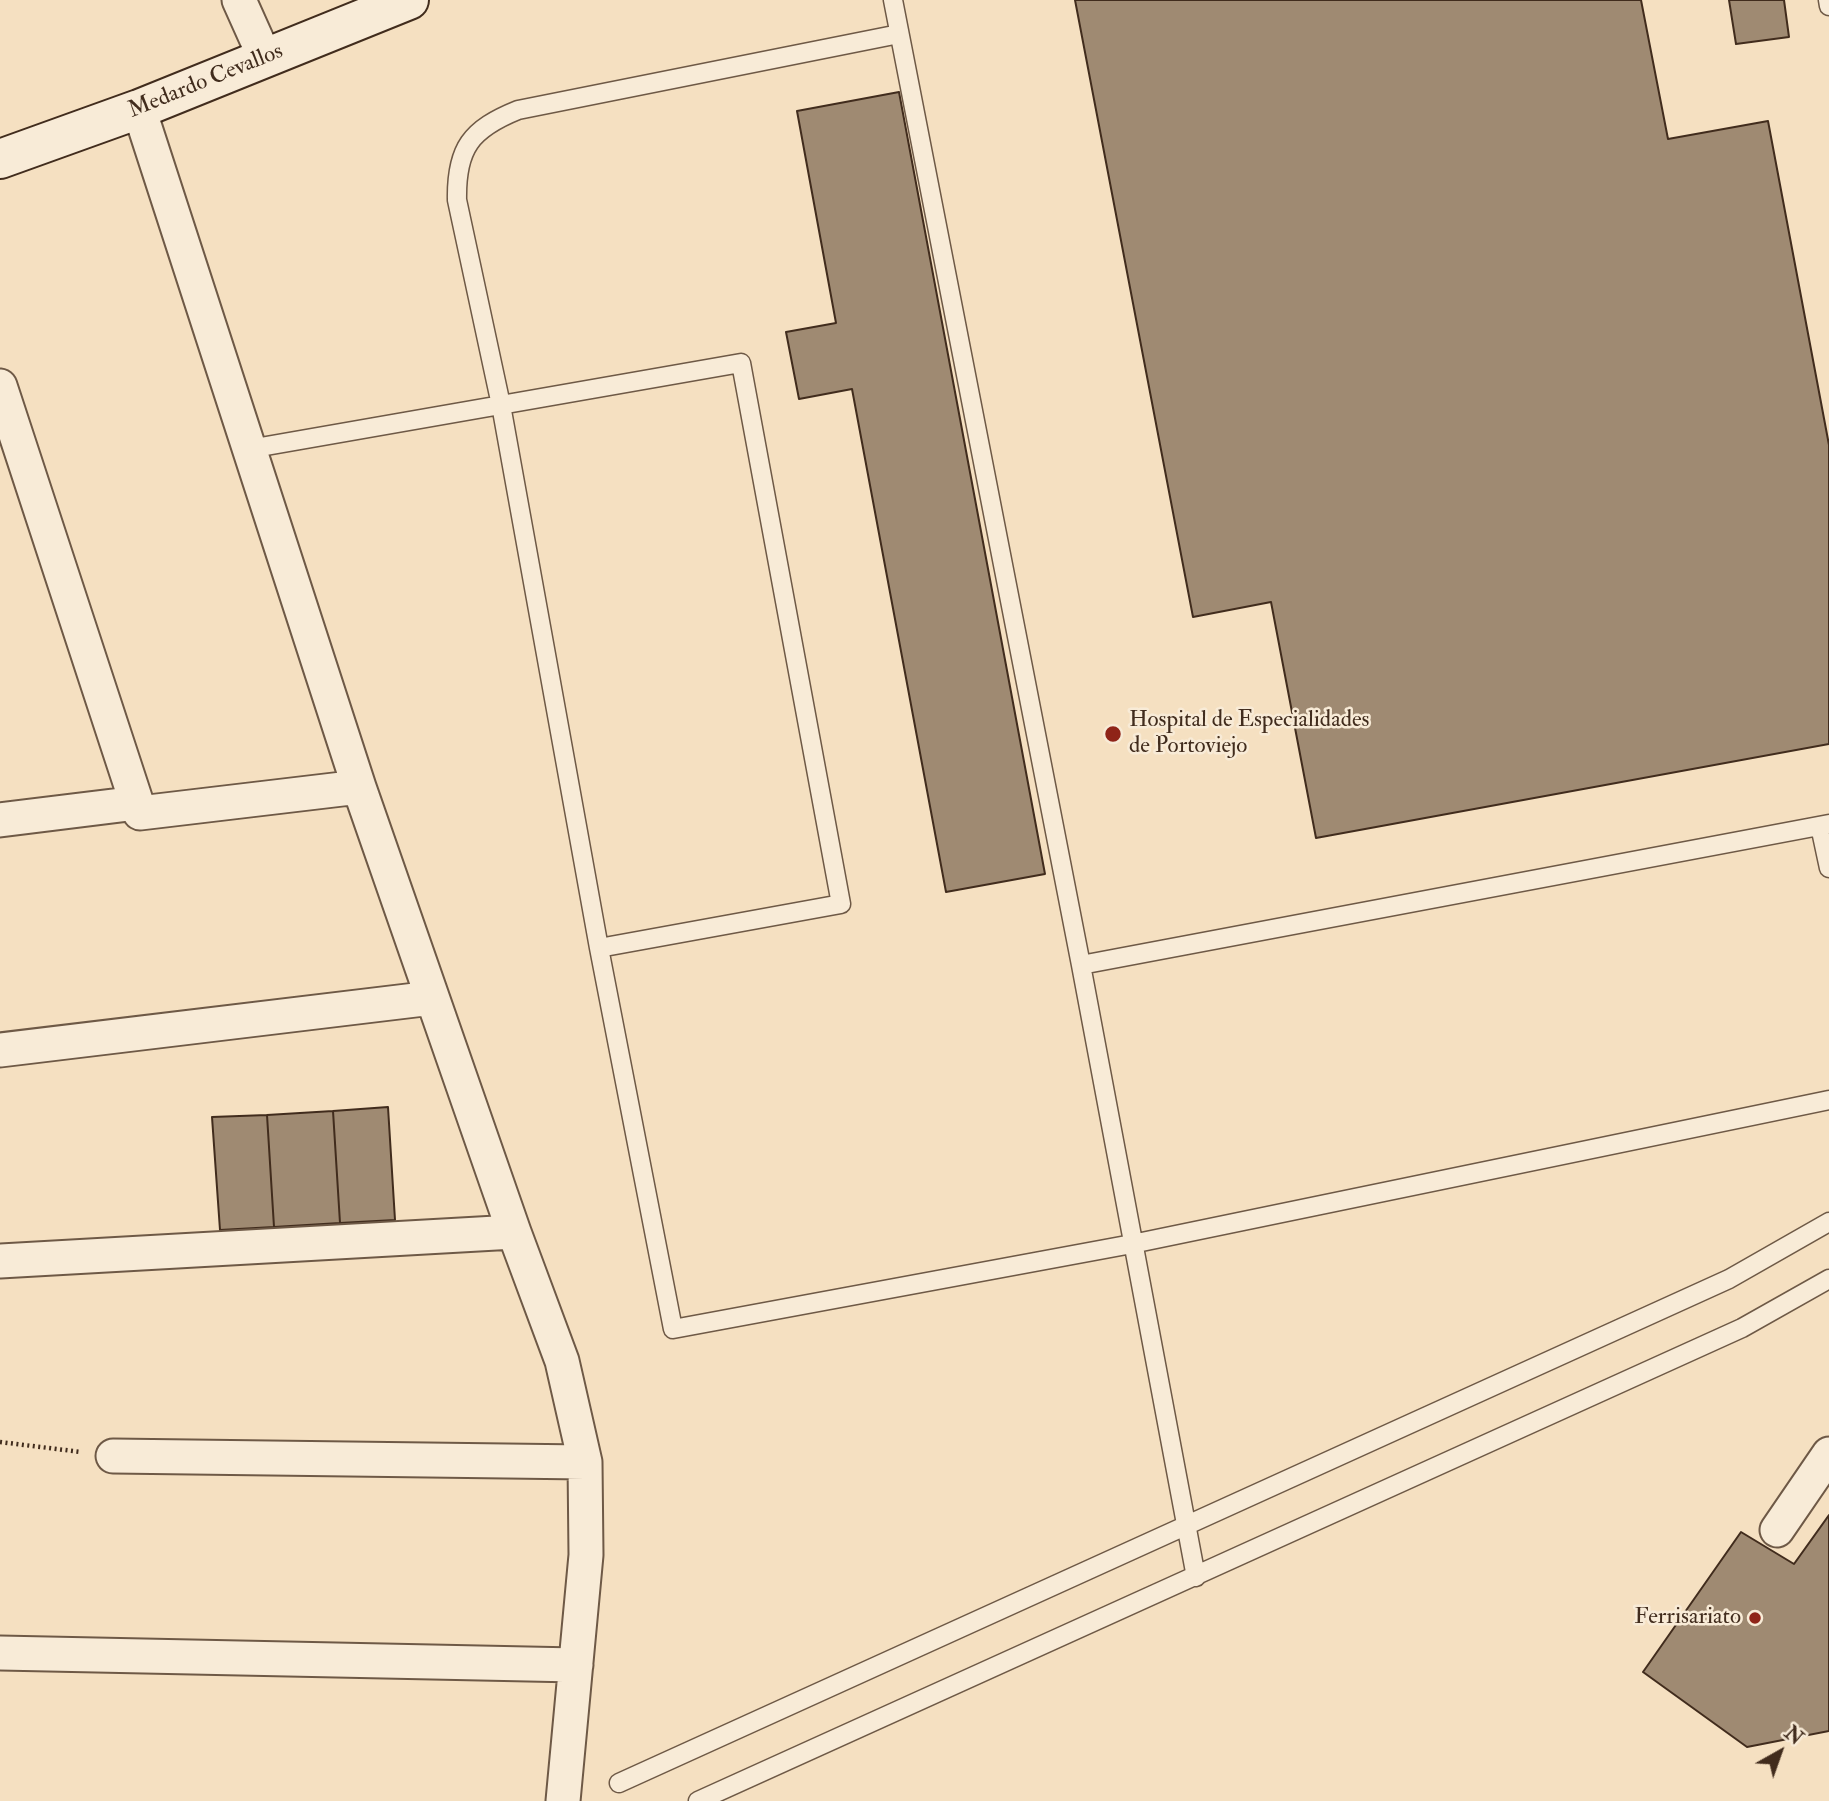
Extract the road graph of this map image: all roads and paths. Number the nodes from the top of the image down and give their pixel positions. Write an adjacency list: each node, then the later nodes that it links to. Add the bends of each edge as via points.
1 (239, 0): 7 (street)
2 (410, 0): 7 (street, Medardo Cevallos)
3 (893, 0): 6 (lane)
4 (1828, 0): 5 (lane)
5 (1829, 6)
6 (900, 34): 11 (lane, via 518,110 493,120 475,135 463,151 456,175 457,200); 19 (lane)
7 (265, 58): 8 (street, Medardo Cevallos)
8 (139, 108): 9 (street, Medardo Cevallos); 12 (street)
9 (0, 159)
10 (0, 386): 14 (street)
11 (501, 405): 12 (lane); 18 (lane); 18 (lane, via 741,363 841,904)
12 (250, 449): 13 (street)
13 (359, 787): 14 (street, via 140,813); 20 (street)
14 (137, 803): 15 (street)
15 (0, 820)
16 (1825, 825): 17 (lane); 19 (lane)
17 (1829, 868)
18 (599, 948): 25 (lane, via 673,1329)
19 (1081, 965): 25 (lane)
20 (432, 998): 21 (street); 24 (street)
21 (0, 1050)
22 (1829, 1100): 25 (lane)
23 (1829, 1222): 32 (lane, via 1729,1279)
24 (514, 1232): 26 (street); 31 (street, via 562,1360)
25 (1132, 1244): 32 (lane)
26 (0, 1261)
27 (1829, 1279): 34 (lane, via 1742,1328)
28 (0, 1442): 30 (path)
29 (1829, 1454): 33 (street)
30 (113, 1456): 31 (street)
31 (585, 1462): 36 (street, via 587,1537)
32 (1185, 1528): 34 (lane); 37 (lane)
33 (1777, 1530)
34 (1196, 1577): 39 (lane)
35 (0, 1653): 36 (street)
36 (576, 1665): 38 (street)
37 (619, 1783)
38 (563, 1801)
39 (698, 1801)

